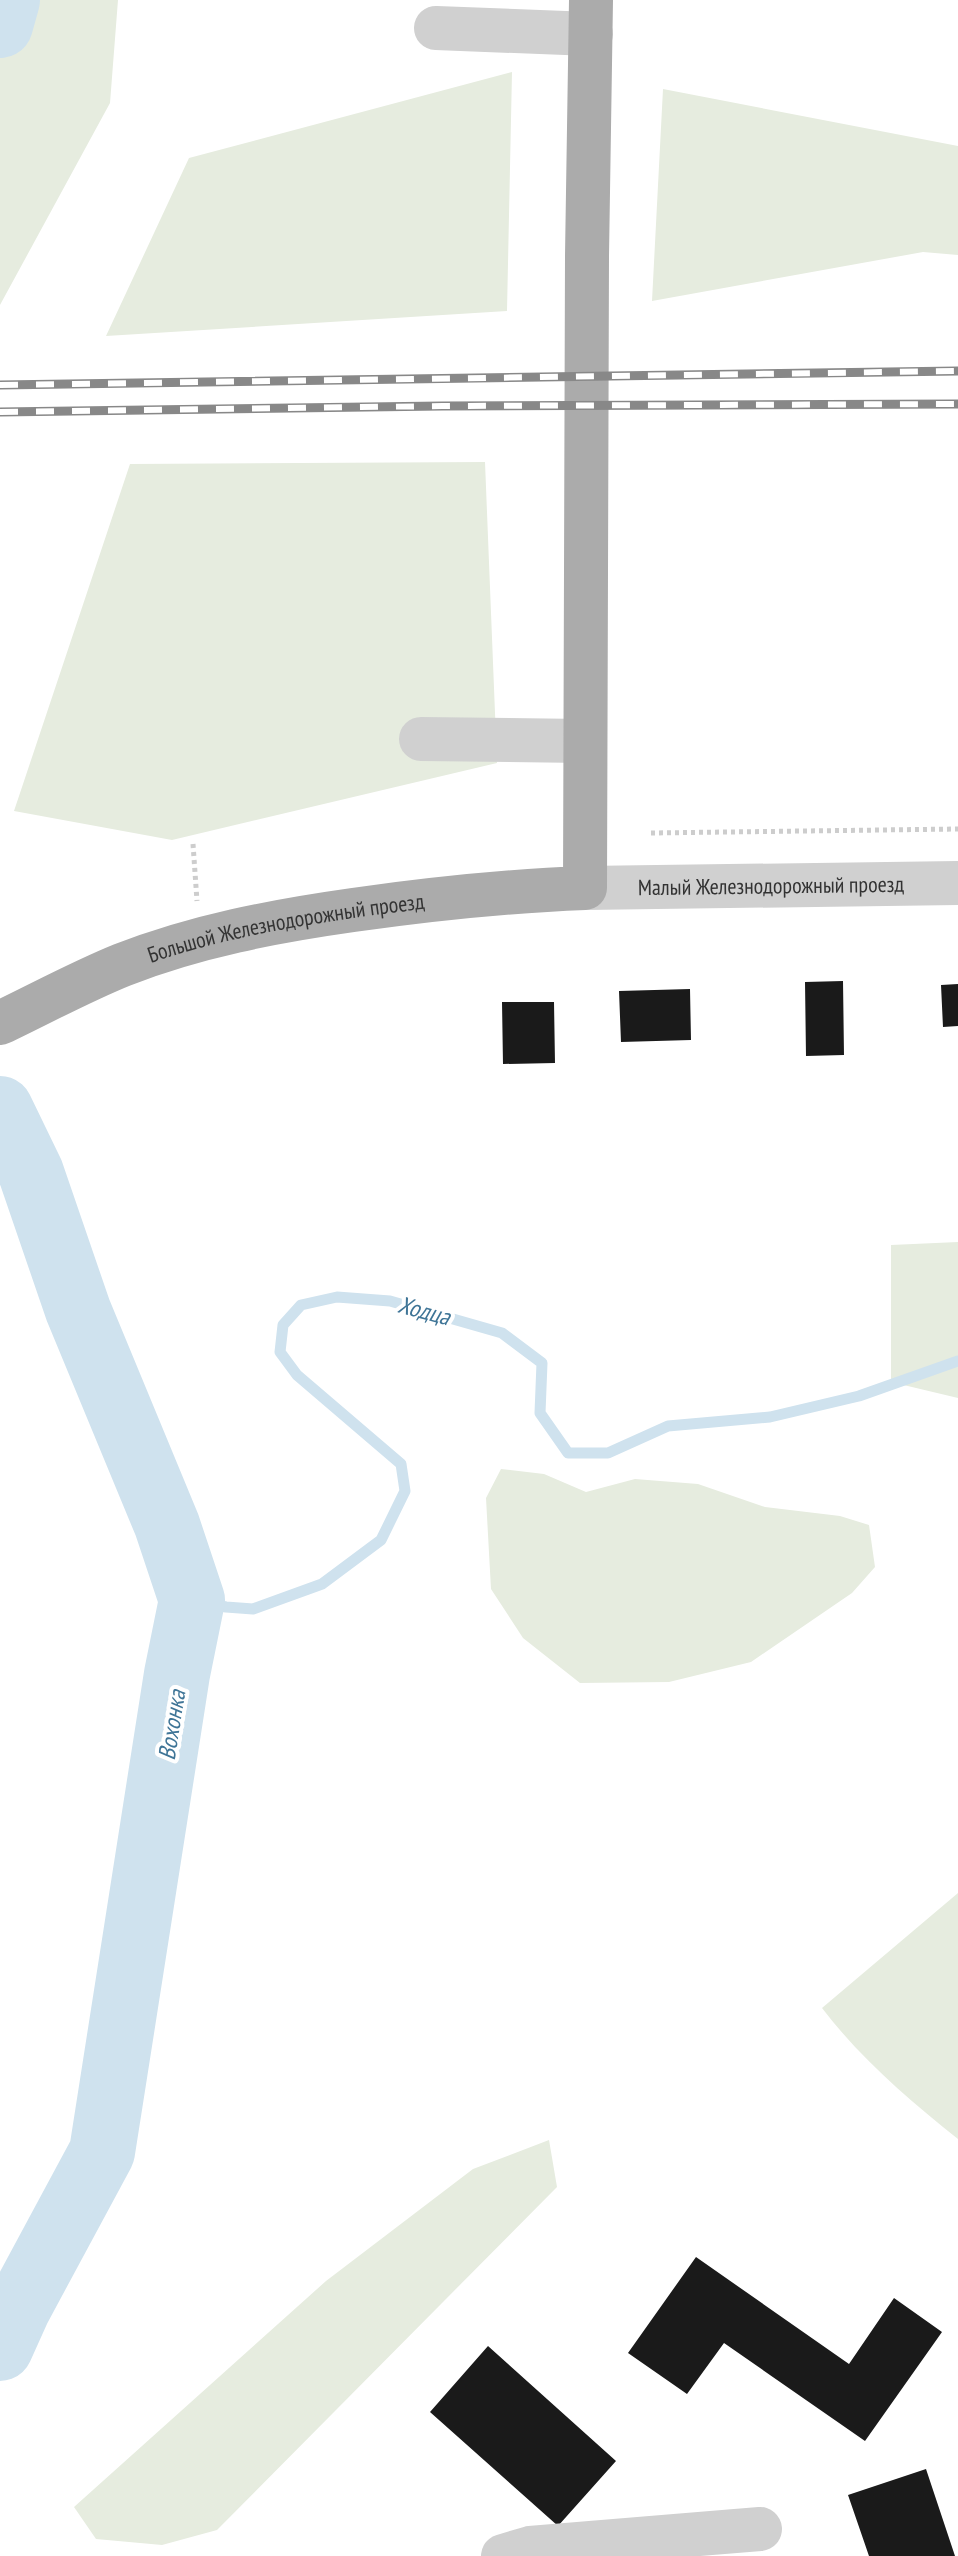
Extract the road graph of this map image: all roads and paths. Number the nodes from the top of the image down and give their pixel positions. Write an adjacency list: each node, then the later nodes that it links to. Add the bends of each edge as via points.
1 (591, 17): 2 (street); 4 (main road)
2 (436, 28)
3 (421, 739): 4 (street)
4 (585, 741): 9 (main road)
5 (958, 829): 6 (path)
6 (651, 833)
7 (193, 844): 10 (path)
8 (958, 883): 9 (street, Малый Железнодорожный проезд)
9 (585, 888): 11 (main road, Большой Железнодорожный проезд, via 491,892 304,917 215,935 122,965)
10 (197, 902)
11 (0, 1023)
12 (760, 2529): 13 (street, via 530,2548)
13 (503, 2556)

